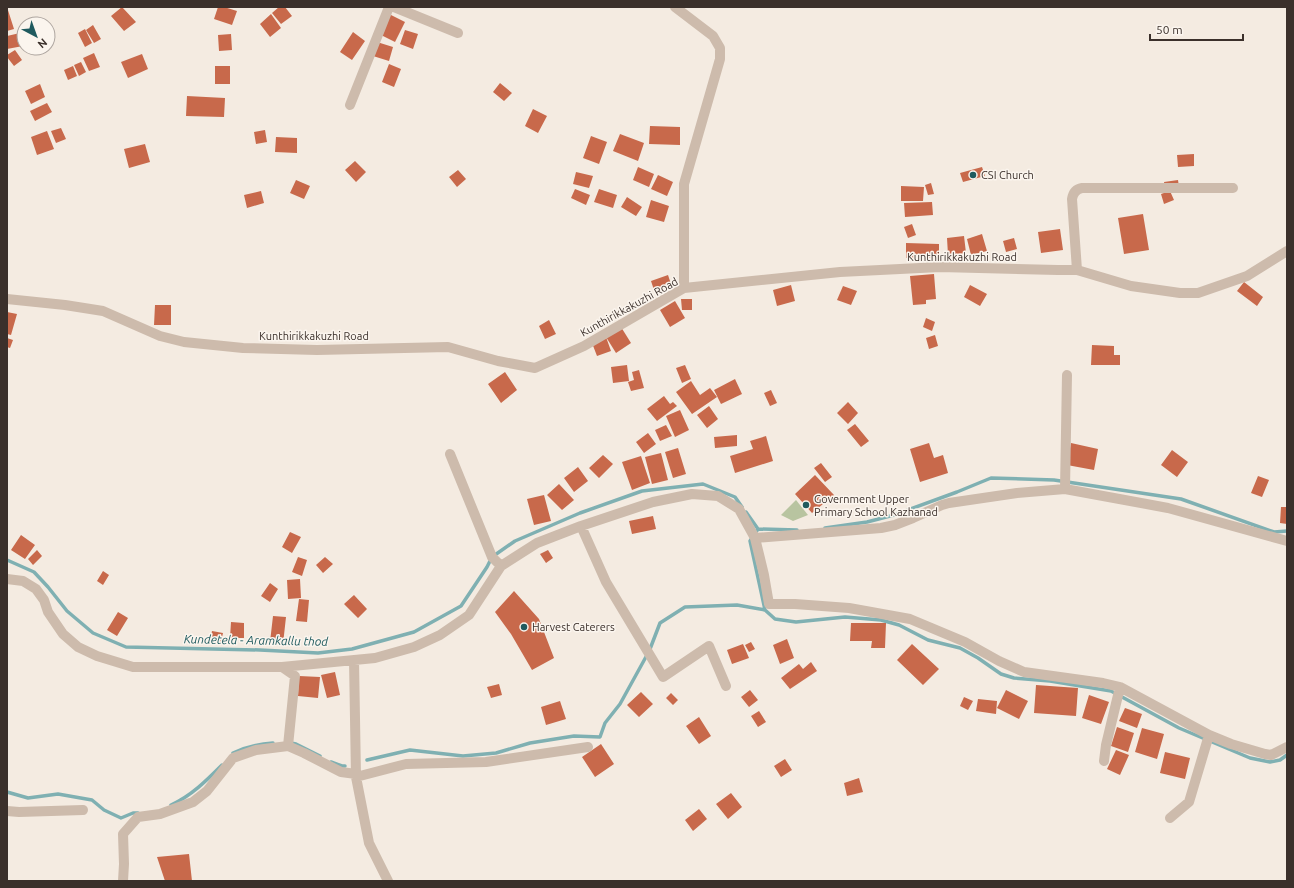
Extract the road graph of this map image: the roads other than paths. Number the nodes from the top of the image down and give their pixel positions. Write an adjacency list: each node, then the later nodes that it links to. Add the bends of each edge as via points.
1 (389, 7): 5 (street)
2 (394, 7): 4 (street)
3 (675, 7): 9 (street, via 713,36 720,48 720,59 684,184)
4 (458, 33)
5 (350, 105)
6 (1233, 188): 8 (street, via 1078,189 1072,199)
7 (1287, 251): 8 (street, Kunthirikkakuzhi Road, via 1247,276 1198,293 1131,286)
8 (1077, 270): 9 (street, Kunthirikkakuzhi Road, via 940,266 840,272)
9 (684, 288): 10 (street, Kunthirikkakuzhi Road, via 584,346 535,368 448,347 317,350 243,348 184,342 160,336 103,311)
10 (7, 299)
11 (1067, 375): 13 (street)
12 (450, 454): 17 (street, via 492,557)
13 (1064, 489): 15 (street, via 949,503 895,525 881,528); 16 (street, via 1168,508)
14 (581, 526): 15 (street, via 653,502 692,494 718,496 730,502 739,509); 17 (street, via 537,543); 21 (street, via 606,582 663,677 709,646)
15 (755, 537): 22 (street, via 769,604 849,608 910,619 965,642 1024,672)
16 (1287, 541)
17 (501, 566): 19 (street, via 469,615 440,635 407,649 375,658)
18 (7, 579): 20 (street, via 23,581 36,589 64,634 78,647 97,656 133,667)
19 (354, 660): 20 (street); 28 (street)
20 (282, 668): 24 (street, via 295,676)
21 (726, 686)
22 (1120, 687): 23 (street); 27 (street)
23 (1209, 735): 26 (street, via 1271,755); 31 (street, via 1189,802)
24 (288, 746): 28 (street, via 341,772); 32 (street, via 256,750 233,758 207,791 193,802 160,814 138,817 123,834)
25 (588, 747): 28 (street, via 486,762 406,764)
26 (1287, 747)
27 (1104, 761)
28 (356, 776): 33 (street, via 370,844)
29 (83, 810): 30 (street)
30 (7, 811)
31 (1170, 818)
32 (123, 881)
33 (388, 881)

